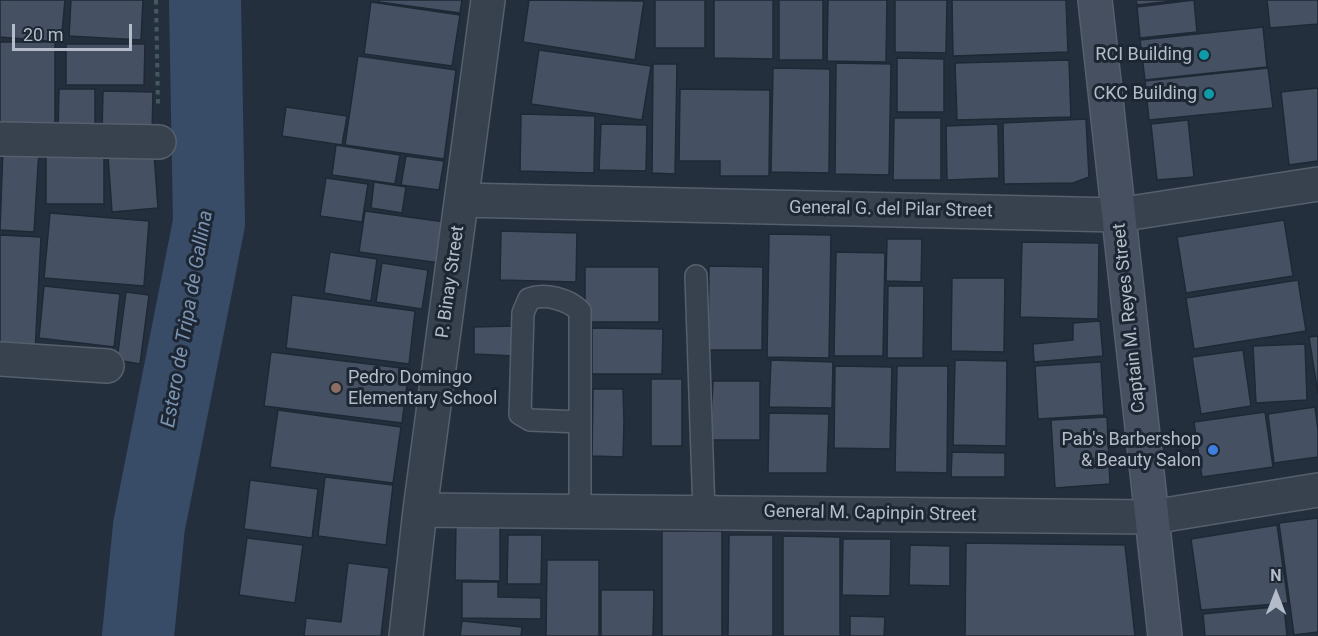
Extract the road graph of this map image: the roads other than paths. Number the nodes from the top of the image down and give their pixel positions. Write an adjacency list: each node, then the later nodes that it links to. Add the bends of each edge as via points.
1 (489, 0): 6 (street, P. Binay Street)
2 (1095, 0): 7 (street, Captain M. Reyes Street)
3 (0, 139): 4 (street)
4 (159, 142)
5 (1318, 184): 7 (street, General G. del Pilar Street)
6 (462, 200): 7 (street, General G. del Pilar Street); 13 (street, P. Binay Street)
7 (1118, 215): 16 (street, Captain M. Reyes Street)
8 (696, 276): 15 (lane)
9 (0, 359): 10 (street)
10 (107, 366)
11 (580, 422): 11 (lane, via 580,311 559,299 528,299 523,313 519,414 530,420); 14 (lane)
12 (1318, 490): 16 (street, General M. Capinpin Street)
13 (420, 510): 14 (street, General M. Capinpin Street); 17 (street, P. Binay Street)
14 (580, 512): 15 (street, General M. Capinpin Street)
15 (704, 513): 16 (street, General M. Capinpin Street)
16 (1152, 517): 18 (street, Captain M. Reyes Street)
17 (406, 636)
18 (1165, 636)

